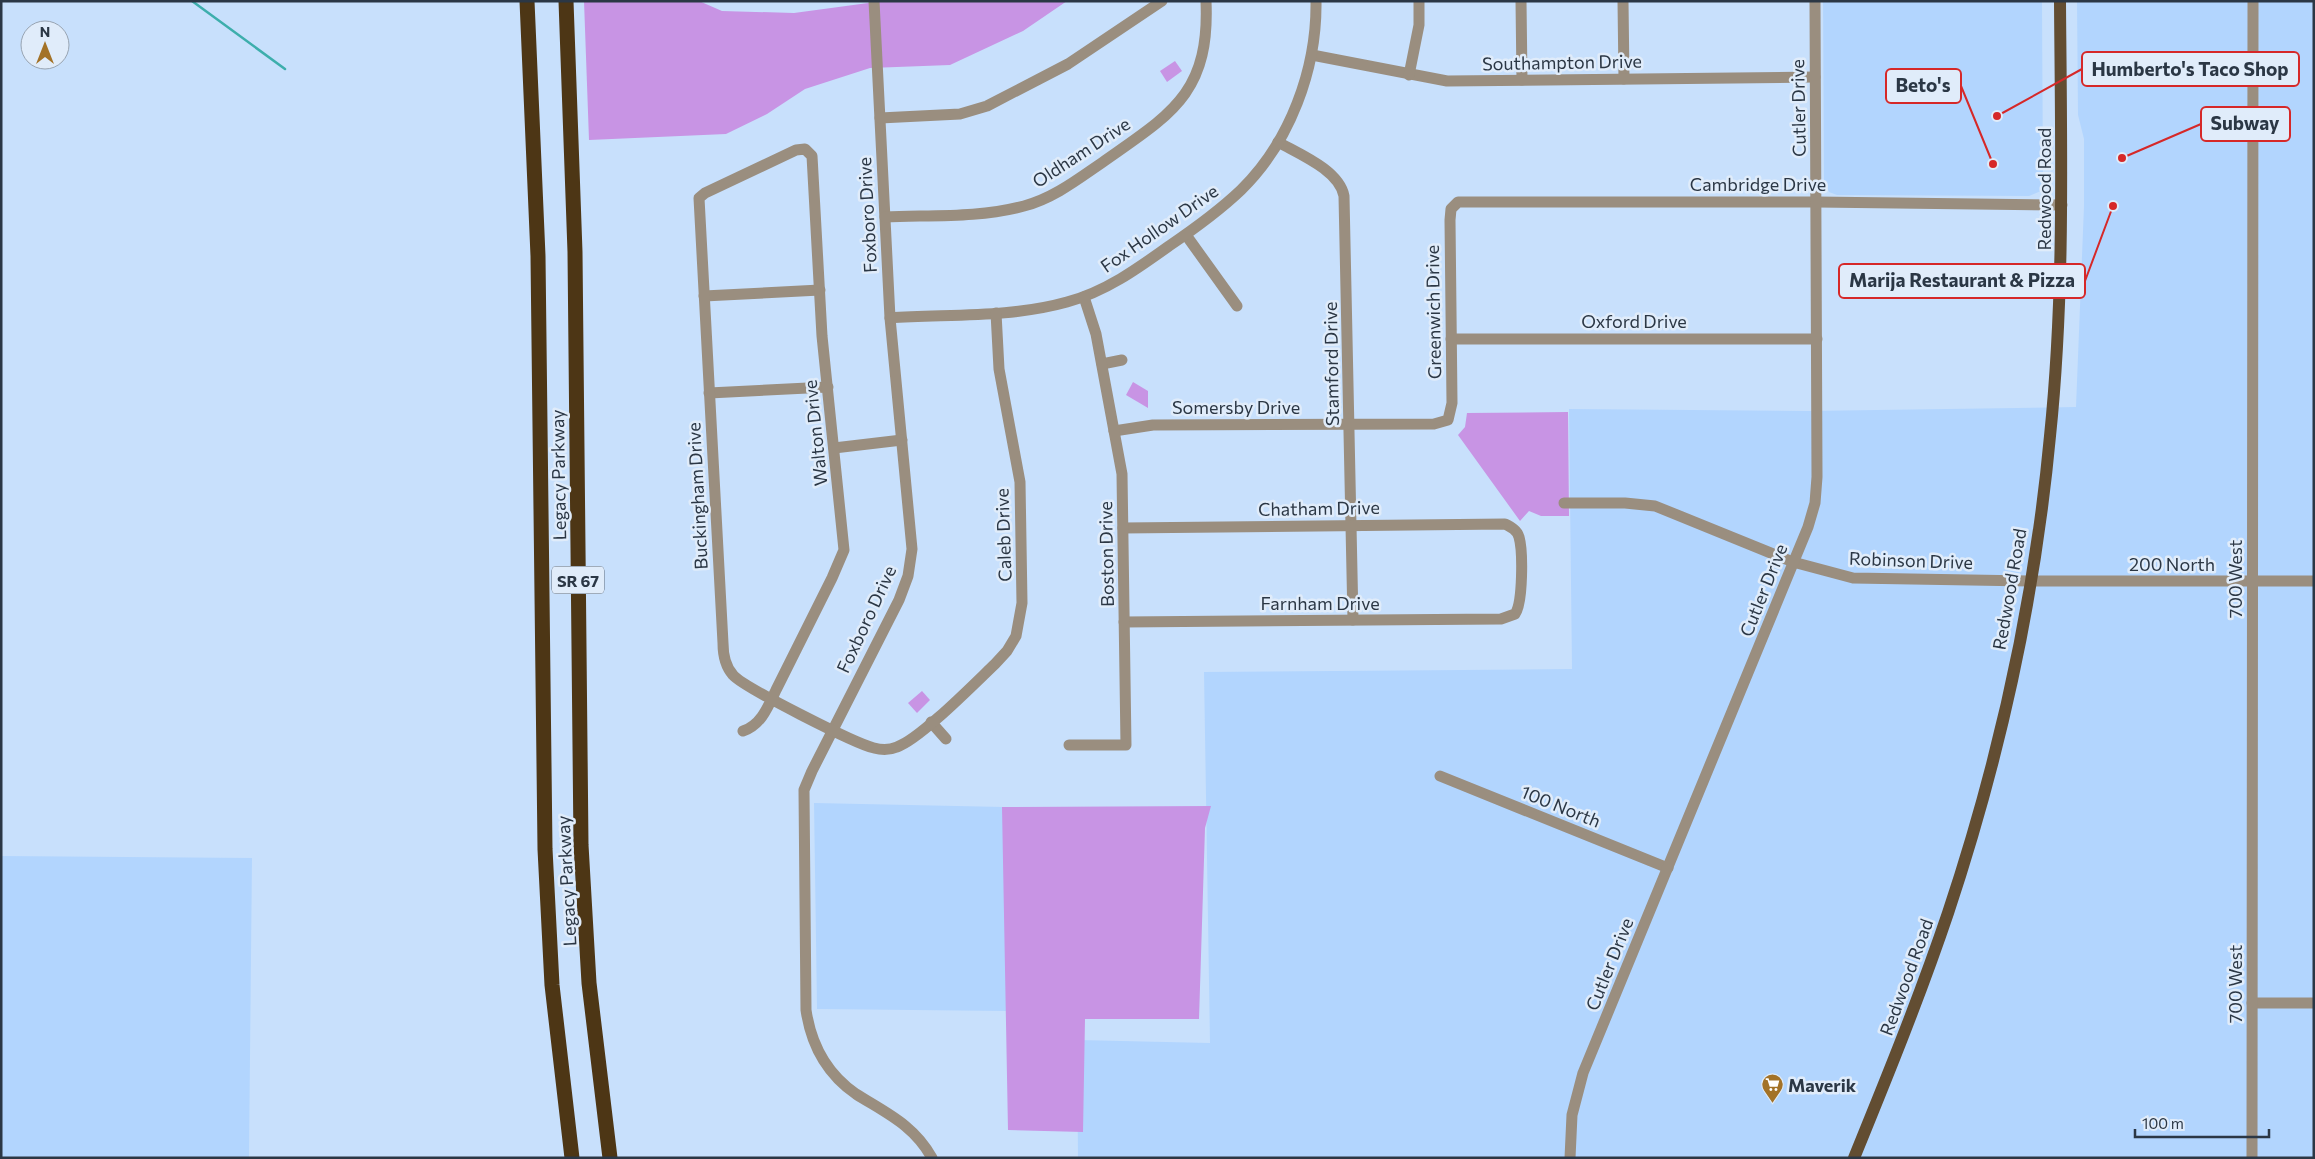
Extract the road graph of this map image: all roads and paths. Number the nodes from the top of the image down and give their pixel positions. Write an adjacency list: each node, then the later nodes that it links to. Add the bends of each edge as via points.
1 (528, 1): 63 (highway, Legacy Parkway / SR 67, via 538,256 545,850 552,985)
2 (566, 1): 64 (highway, Legacy Parkway / SR 67, via 575,252 582,845 590,983)
3 (874, 1): 18 (street, Foxboro Drive)
4 (1162, 1): 18 (street, via 1068,64 986,106 960,114)
5 (1206, 1): 24 (street, Oldham Drive, via 1202,59 1182,99 1160,122 1066,187 1034,203 1009,210)
6 (1316, 1): 13 (street, Fox Hollow Drive)
7 (1419, 1): 14 (street, via 1419,25)
8 (1521, 1): 17 (street)
9 (1623, 1): 16 (street)
10 (1815, 1): 15 (street, Cutler Drive)
11 (2060, 1): 23 (main road, Redwood Road)
12 (2253, 1): 48 (street, 700 West)
13 (1312, 55): 14 (street, Southampton Drive); 19 (street, Fox Hollow Drive, via 1300,97)
14 (1409, 75): 17 (street, Southampton Drive, via 1454,81)
15 (1815, 77): 16 (street, Southampton Drive); 21 (street, Cutler Drive)
16 (1624, 79): 17 (street, Southampton Drive)
17 (1522, 80)
18 (880, 118): 24 (street, Foxboro Drive)
19 (1278, 142): 25 (street, Fox Hollow Drive, via 1242,188); 39 (street, Stamford Drive, via 1333,175 1343,189)
20 (808, 150): 26 (street, Walton Drive, via 814,163); 27 (street, Buckingham Drive, via 796,150 700,198)
21 (1817, 202): 22 (street, Cambridge Drive, via 1468,200); 23 (street, Cambridge Drive); 33 (street, Cutler Drive)
22 (1454, 204): 32 (street, Greenwich Drive, via 1450,220)
23 (2062, 205): 47 (main road, Redwood Road, via 2056,380 2044,490)
24 (885, 217): 31 (street, Foxboro Drive)
25 (1186, 235): 28 (street, Fox Hollow Drive, via 1128,275); 29 (street)
26 (820, 290): 27 (street); 36 (street, Walton Drive)
27 (704, 296): 37 (street, Buckingham Drive)
28 (1084, 297): 30 (street, Fox Hollow Drive, via 1049,306); 35 (street, Boston Drive, via 1095,328)
29 (1237, 306)
30 (996, 313): 31 (street, Fox Hollow Drive); 54 (street, Caleb Drive, via 1000,369 1020,482 1021,620 1016,636 1002,658)
31 (890, 318): 41 (street, Foxboro Drive)
32 (1451, 338): 33 (street, Oxford Drive); 38 (street, Greenwich Drive, via 1452,403)
33 (1817, 338): 46 (street, Cutler Drive, via 1816,493 1808,527)
34 (1122, 360): 35 (street)
35 (1102, 364): 40 (street, Boston Drive)
36 (828, 387): 37 (street); 42 (street, Walton Drive)
37 (709, 393): 53 (street, Buckingham Drive, via 724,655 728,668 737,679)
38 (1448, 420): 39 (street, Somersby Drive, via 1434,424)
39 (1350, 424): 40 (street, Somersby Drive, via 1153,425); 44 (street, Stamford Drive)
40 (1114, 431): 45 (street, Boston Drive, via 1122,474)
41 (902, 440): 42 (street); 55 (street, Foxboro Drive, via 912,540 910,568 899,600)
42 (834, 448): 53 (street, Walton Drive, via 844,537 843,556)
43 (1564, 503): 46 (street, Robinson Drive, via 1625,502 1655,506)
44 (1352, 526): 45 (street, Chatham Drive); 50 (street, Chatham Drive, via 1501,524 1513,529 1520,543 1521,599); 51 (street, Stamford Drive)
45 (1123, 528): 52 (street, Boston Drive)
46 (1793, 562): 47 (street, Robinson Drive, via 1860,578); 60 (street, Cutler Drive)
47 (2029, 581): 48 (street, 200 North); 67 (main road, Redwood Road, via 1989,774 1964,860 1913,1012)
48 (2253, 581): 49 (street, 200 North); 61 (street, 700 West)
49 (2314, 581)
50 (1515, 614): 51 (street, Farnham Drive, via 1501,619)
51 (1353, 620): 52 (street, Farnham Drive)
52 (1124, 622): 58 (street, Boston Drive, via 1126,745)
53 (772, 698): 55 (street, Buckingham Drive); 56 (street, Walton Drive, via 760,720)
54 (931, 722): 55 (street, Caleb Drive, via 904,744 885,749 867,746); 57 (street)
55 (833, 729): 65 (street, Foxboro Drive, via 808,778 803,802 808,1023 817,1050 836,1077 908,1126)
56 (743, 731)
57 (946, 739)
58 (1069, 745)
59 (1440, 776): 60 (street, 100 North)
60 (1668, 868): 66 (street, Cutler Drive, via 1579,1083 1572,1115)
61 (2252, 1003): 62 (street); 68 (street, 700 West)
62 (2314, 1003)
63 (572, 1158)
64 (610, 1158)
65 (932, 1158)
66 (1570, 1158)
67 (1854, 1158)
68 (2252, 1158)

